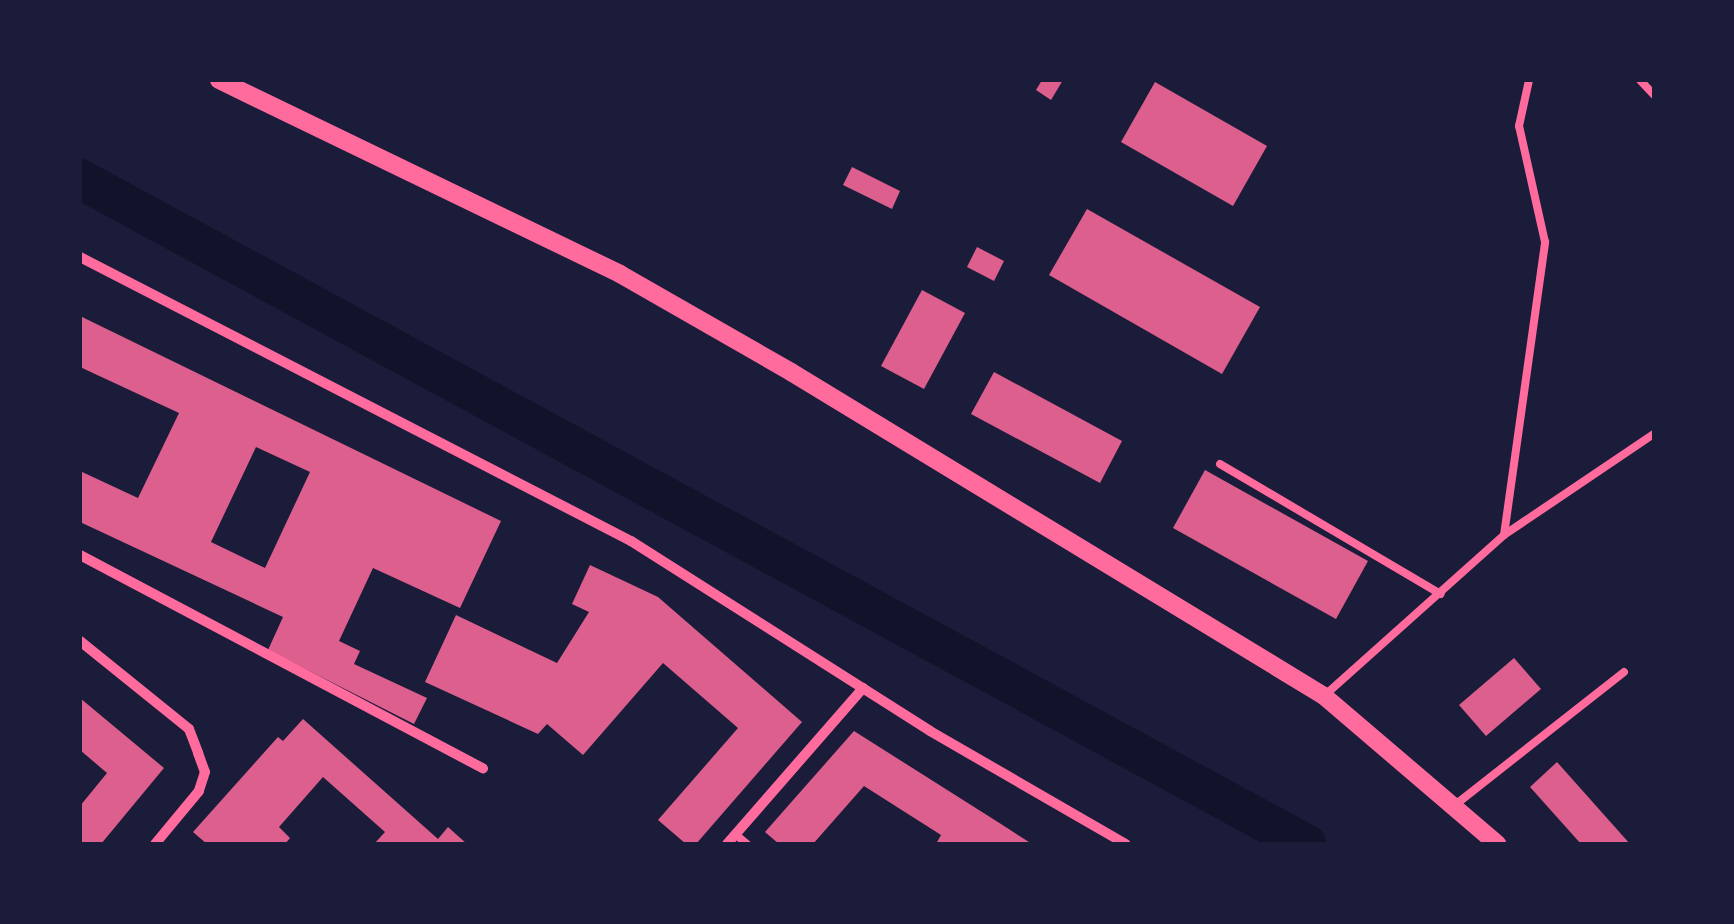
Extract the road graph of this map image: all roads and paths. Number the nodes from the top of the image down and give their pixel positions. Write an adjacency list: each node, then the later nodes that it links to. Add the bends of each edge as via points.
1 (218, 80): 14 (street, via 620,274)
2 (1529, 80): 8 (lane, via 1518,126 1544,242)
3 (1640, 80): 4 (lane)
4 (1654, 95)
5 (80, 257): 13 (street, via 630,542)
6 (1654, 434): 8 (lane)
7 (1220, 464): 10 (lane)
8 (1504, 534): 10 (lane)
9 (80, 555): 15 (street)
10 (1441, 594): 14 (lane)
11 (80, 642): 18 (street, via 189,730 198,753 205,772 199,791)
12 (1624, 672): 16 (lane)
13 (863, 688): 17 (street); 21 (street)
14 (1324, 696): 16 (street)
15 (483, 768)
16 (1455, 805): 22 (street)
17 (736, 834): 19 (street); 20 (lane)
18 (155, 844)
19 (726, 844)
20 (747, 844)
21 (1126, 844)
22 (1497, 844)

